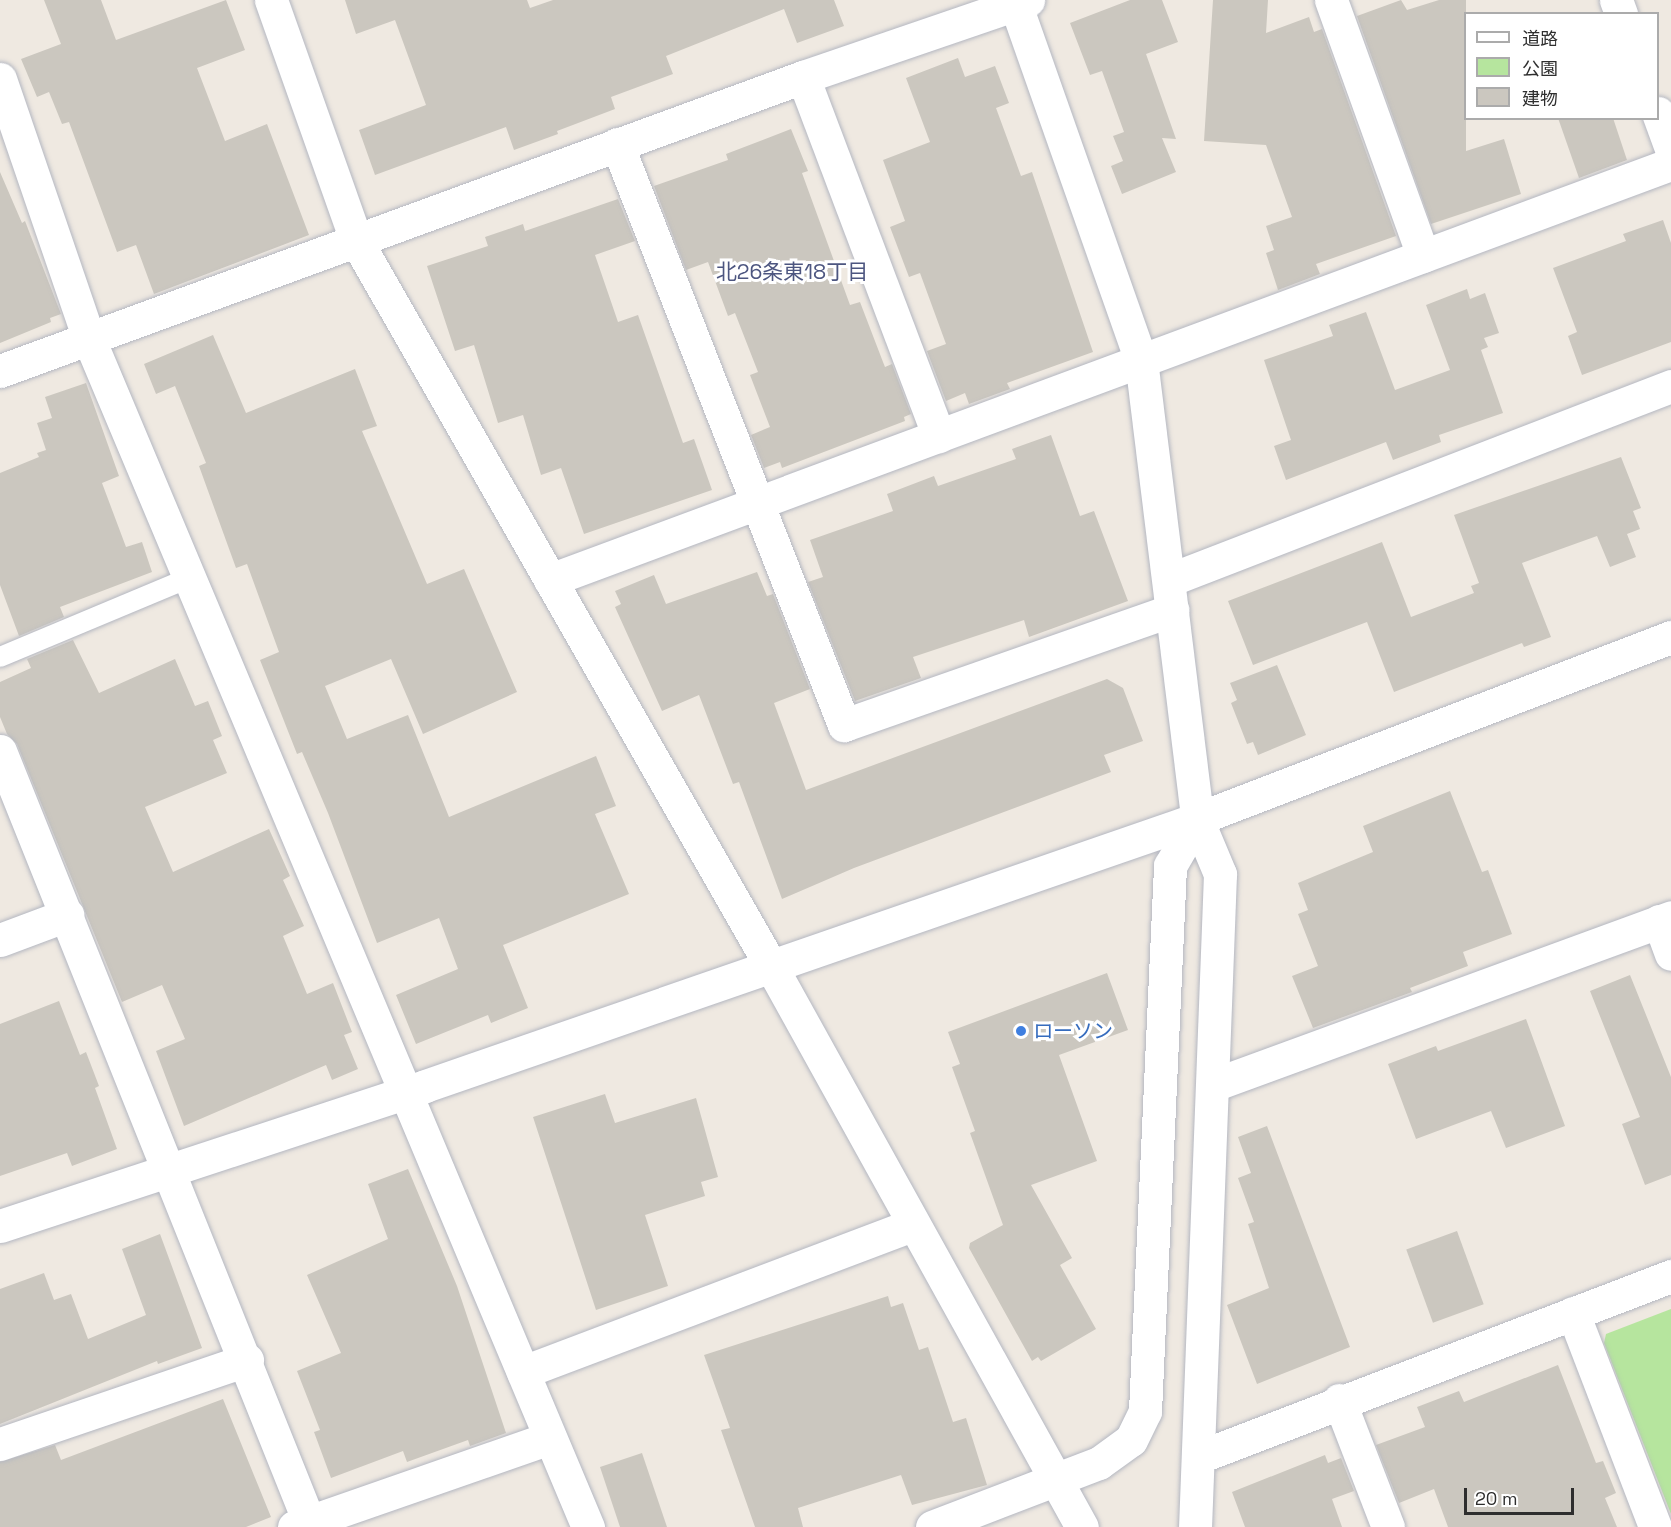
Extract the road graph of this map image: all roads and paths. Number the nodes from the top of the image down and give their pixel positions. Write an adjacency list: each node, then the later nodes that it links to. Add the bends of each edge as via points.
1 (1331, 0): 11 (street)
2 (1019, 2): 4 (street); 13 (street)
3 (281, 3): 10 (street)
4 (802, 76): 7 (street); 16 (street)
5 (0, 79): 12 (street)
6 (1659, 116): 8 (street)
7 (617, 144): 10 (street); 17 (street)
8 (1671, 149)
9 (1671, 164): 11 (street)
10 (356, 240): 12 (street); 19 (street)
11 (1423, 256): 13 (street)
12 (89, 339): 14 (street); 18 (street)
13 (1141, 360): 16 (street); 20 (street)
14 (0, 371)
15 (1671, 386): 20 (street)
16 (939, 436): 17 (street)
17 (759, 502): 19 (street); 20 (street, via 844,725)
18 (189, 578): 22 (lane); 31 (street)
19 (550, 580): 29 (street)
20 (1170, 595): 24 (street)
21 (1671, 637): 24 (street)
22 (0, 657)
23 (0, 752): 25 (street)
24 (1197, 819): 29 (street); 30 (street, via 1220,874); 43 (street, via 1170,866 1145,1411 1131,1440 1099,1463)
25 (67, 915): 27 (street); 32 (street)
26 (1665, 919): 28 (street); 30 (street)
27 (0, 940)
28 (1671, 954)
29 (771, 966): 31 (street); 33 (street)
30 (1213, 1085): 42 (street)
31 (405, 1093): 32 (street); 38 (street)
32 (170, 1168): 34 (street); 37 (street)
33 (913, 1225): 38 (street); 43 (street)
34 (0, 1226)
35 (1671, 1276): 36 (street)
36 (1572, 1313): 39 (street); 50 (street)
37 (247, 1360): 41 (street); 44 (street)
38 (523, 1372): 40 (street)
39 (1339, 1400): 42 (street); 49 (street)
40 (550, 1438): 44 (street); 45 (street)
41 (0, 1444)
42 (1199, 1457): 48 (street)
43 (1055, 1482): 46 (street); 47 (street)
44 (302, 1524)
45 (588, 1527)
46 (932, 1527)
47 (1082, 1527)
48 (1195, 1527)
49 (1388, 1527)
50 (1654, 1527)

